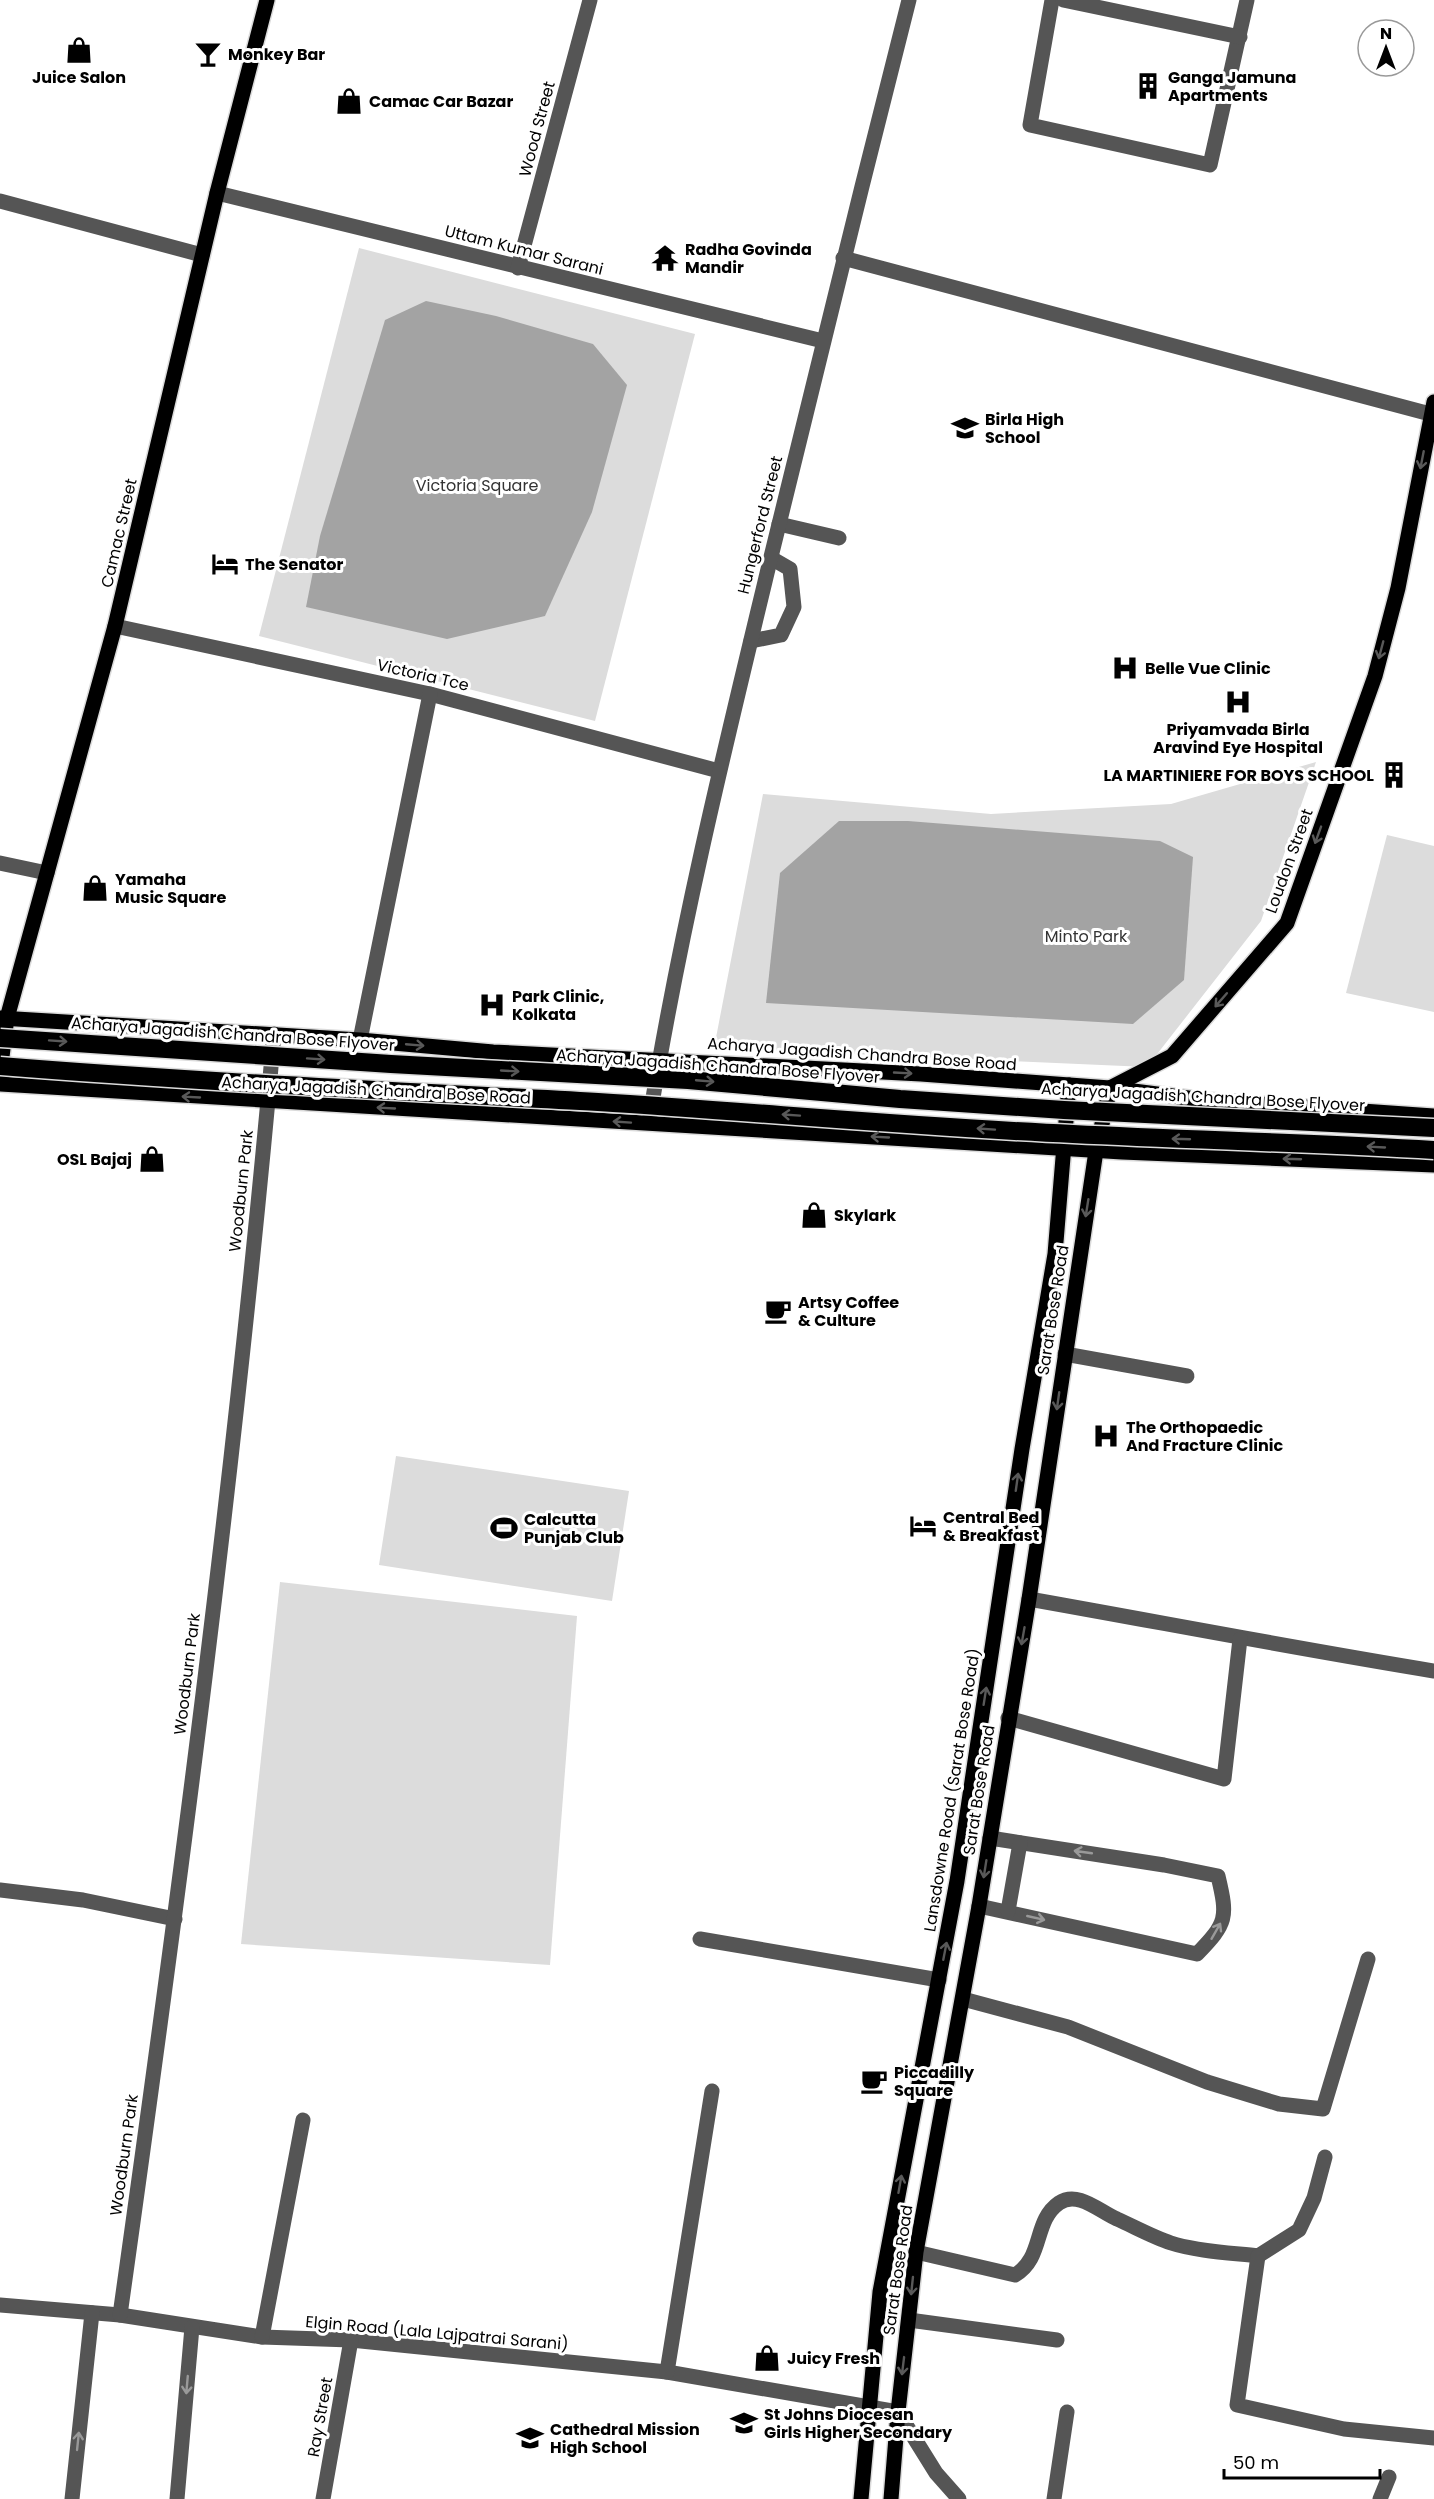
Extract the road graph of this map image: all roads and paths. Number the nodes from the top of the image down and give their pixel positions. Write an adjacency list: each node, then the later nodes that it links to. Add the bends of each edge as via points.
1 (267, 0): 8 (main road, Camac Street)
2 (590, 0): 12 (street, Wood Street)
3 (909, 0): 11 (street, Hungerford Street)
4 (1052, 0): 7 (street, via 1030,125 1210,165)
5 (1063, 0): 7 (street)
6 (1247, 0): 7 (street)
7 (1240, 37)
8 (217, 193): 10 (main road, Camac Street); 12 (street, Uttam Kumar Sarani)
9 (0, 201): 10 (street)
10 (202, 255): 18 (main road, Camac Street)
11 (843, 258): 13 (street, Hungerford Street); 14 (street)
12 (518, 268): 13 (street, Uttam Kumar Sarani)
13 (824, 341): 15 (street, Hungerford Street)
14 (1433, 411): 33 (main road, Loudon Street, one-way to 33, via 1398,588 1375,676 1287,923 1172,1056)
15 (779, 524): 16 (street); 17 (street, Hungerford Street)
16 (839, 538)
17 (771, 558): 19 (street, Hungerford Street); 19 (street, via 790,569 794,607 781,635)
18 (115, 626): 20 (street, Victoria Tce); 23 (main road, Camac Street)
19 (751, 641): 21 (street, Hungerford Street)
20 (430, 694): 21 (street, Victoria Tce); 27 (street)
21 (719, 771): 28 (street, Hungerford Street)
22 (0, 863): 23 (street)
23 (47, 873): 24 (main road, Camac Street)
24 (3, 1018): 25 (main road, Acharya Jagadish Chandra Bose Road); 30 (main road, Camac Street)
25 (274, 1034): 27 (main road, Acharya Jagadish Chandra Bose Road); 34 (street, Woodburn Park)
26 (0, 1038): 37 (highway, Acharya Jagadish Chandra Bose Flyover, one-way to 37, bridge, via 688,1080 1064,1110)
27 (360, 1040): 28 (main road, Acharya Jagadish Chandra Bose Road, one-way to 28, via 493,1052)
28 (659, 1060): 32 (main road, Acharya Jagadish Chandra Bose Road, one-way to 32); 36 (street, Hungerford Street)
29 (0, 1066): 39 (highway, one-way to 29, bridge, via 1072,1134)
30 (0, 1072)
31 (0, 1084): 34 (main road, Acharya Jagadish Chandra Bose Road, one-way to 31)
32 (1069, 1085): 33 (main road, Acharya Jagadish Chandra Bose Road); 38 (main road, Lansdowne Road (Sarat Bose Road))
33 (1110, 1088): 35 (main road, Acharya Jagadish Chandra Bose Road, via 1204,1100); 40 (main road, Sarat Bose Road)
34 (268, 1101): 36 (main road, Acharya Jagadish Chandra Bose Road, one-way to 34); 53 (street, Woodburn Park, via 241,1376)
35 (1434, 1116)
36 (648, 1124): 38 (main road, Acharya Jagadish Chandra Bose Road, one-way to 36)
37 (1434, 1128)
38 (1064, 1148): 40 (main road, Acharya Jagadish Chandra Bose Road); 56 (main road, Lansdowne Road (Sarat Bose Road), one-way to 38, via 1055,1254)
39 (1434, 1150)
40 (1096, 1151): 41 (main road, Acharya Jagadish Chandra Bose Road, one-way to 40); 42 (main road, Sarat Bose Road, one-way to 42)
41 (1434, 1165)
42 (1065, 1354): 43 (street); 44 (main road, Sarat Bose Road, one-way to 44)
43 (1187, 1376)
44 (1029, 1599): 45 (street); 47 (main road, Sarat Bose Road, one-way to 47)
45 (1240, 1639): 46 (street); 47 (street, via 1224,1779)
46 (1434, 1671)
47 (1008, 1718): 48 (main road, Sarat Bose Road)
48 (990, 1838): 49 (street); 51 (main road, Sarat Bose Road, one-way to 51)
49 (1020, 1843): 52 (street); 52 (street, one-way to 49, via 1197,1954 1218,1932 1225,1906 1218,1876)
50 (0, 1890): 53 (street, via 83,1900)
51 (979, 1906): 52 (street); 57 (main road, Sarat Bose Road)
52 (1008, 1911)
53 (175, 1919): 65 (street, Woodburn Park)
54 (700, 1939): 56 (street)
55 (1368, 1959): 57 (street, via 1323,2109 1279,2104 1207,2082 1068,2027)
56 (939, 1980): 72 (main road, Lansdowne Road (Sarat Bose Road), one-way to 56, via 880,2292)
57 (963, 1999): 61 (main road, Sarat Bose Road)
58 (712, 2091): 71 (street)
59 (303, 2120): 68 (street)
60 (1325, 2157): 62 (street, via 1314,2198 1299,2230)
61 (916, 2252): 62 (street, via 1015,2275 1025,2269 1034,2255 1050,2211 1060,2202 1083,2200 1173,2244); 66 (main road, Sarat Bose Road, one-way to 66)
62 (1258, 2256): 75 (street, via 1237,2405 1344,2429)
63 (0, 2305): 64 (street, Elgin Road (Lala Lajpatrai Sarani))
64 (92, 2313): 65 (street, Elgin Road (Lala Lajpatrai Sarani)); 77 (street, one-way to 64)
65 (120, 2315): 67 (street, Elgin Road (Lala Lajpatrai Sarani))
66 (909, 2320): 70 (street); 73 (main road, Sarat Bose Road, one-way to 73)
67 (192, 2327): 68 (street, Elgin Road (Lala Lajpatrai Sarani)); 78 (street, one-way to 78)
68 (262, 2337): 69 (street, Elgin Road (Lala Lajpatrai Sarani))
69 (351, 2340): 71 (street, Elgin Road (Lala Lajpatrai Sarani)); 79 (street, Ray Street)
70 (1057, 2340)
71 (667, 2372): 72 (street, Elgin Road (Lala Lajpatrai Sarani))
72 (870, 2407): 73 (street, Elgin Road (Lala Lajpatrai Sarani)); 80 (main road, Lansdowne Road (Sarat Bose Road))
73 (898, 2412): 81 (main road, Sarat Bose Road); 82 (street, via 936,2473)
74 (1067, 2412): 83 (street)
75 (1434, 2438)
76 (1389, 2477): 84 (street)
77 (72, 2499)
78 (177, 2499)
79 (323, 2499)
80 (861, 2499)
81 (891, 2499)
82 (959, 2499)
83 (1054, 2499)
84 (1380, 2499)

